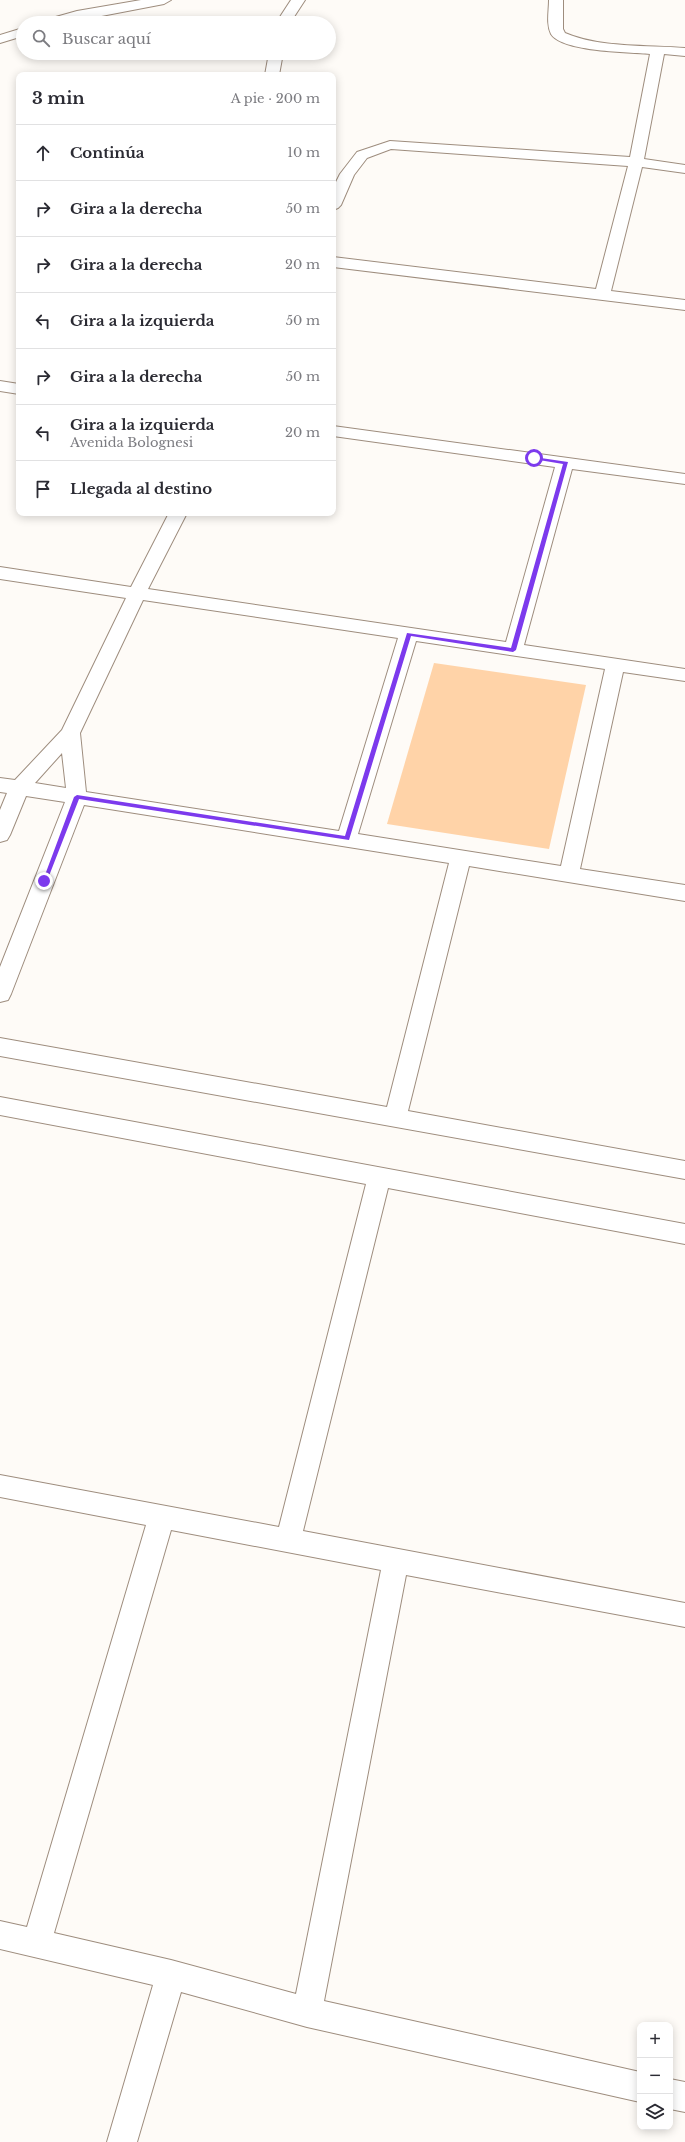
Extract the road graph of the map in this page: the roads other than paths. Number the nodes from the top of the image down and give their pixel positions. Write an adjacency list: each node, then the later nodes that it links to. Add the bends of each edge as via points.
1 (164, 0): 4 (street)
2 (298, 0): 5 (street)
3 (556, 0): 8 (street, via 556,29 560,36 590,44)
4 (71, 16)
5 (288, 16)
6 (16, 34): 7 (street)
7 (0, 39)
8 (658, 49): 9 (street); 12 (street)
9 (685, 52)
10 (275, 60): 11 (street)
11 (273, 72)
12 (636, 162): 14 (street); 15 (street, via 390,145 362,154); 18 (street)
13 (336, 168): 15 (street)
14 (685, 168)
15 (347, 174): 16 (street)
16 (336, 198)
17 (336, 262): 18 (street)
18 (602, 295): 19 (street)
19 (685, 305)
20 (0, 386): 21 (street)
21 (16, 388)
22 (336, 432): 23 (street)
23 (565, 462): 24 (street); 29 (street)
24 (685, 479)
25 (176, 516): 27 (street)
26 (0, 573): 27 (street)
27 (137, 594): 28 (street); 32 (street)
28 (409, 634): 29 (street); 36 (street)
29 (513, 650): 30 (street)
30 (616, 665): 31 (street); 38 (street)
31 (685, 675)
32 (70, 733): 33 (street); 34 (street)
33 (10, 786): 34 (street); 35 (street)
34 (77, 797): 36 (street); 40 (street)
35 (0, 835)
36 (347, 839): 37 (street)
37 (462, 857): 38 (street); 43 (street)
38 (569, 874): 39 (street)
39 (685, 893)
40 (0, 994)
41 (0, 1047): 43 (street)
42 (0, 1106): 45 (street)
43 (395, 1118): 44 (street)
44 (685, 1170)
45 (379, 1177): 46 (street); 49 (street)
46 (685, 1234)
47 (0, 1486): 48 (street)
48 (162, 1516): 49 (street); 53 (street)
49 (288, 1540): 50 (street)
50 (396, 1560): 51 (street); 55 (street)
51 (685, 1615)
52 (0, 1935): 53 (street)
53 (37, 1944): 54 (street)
54 (171, 1975): 55 (street); 59 (street)
55 (307, 2012): 56 (street)
56 (637, 2086)
57 (673, 2095): 58 (street)
58 (685, 2097)
59 (122, 2142)

